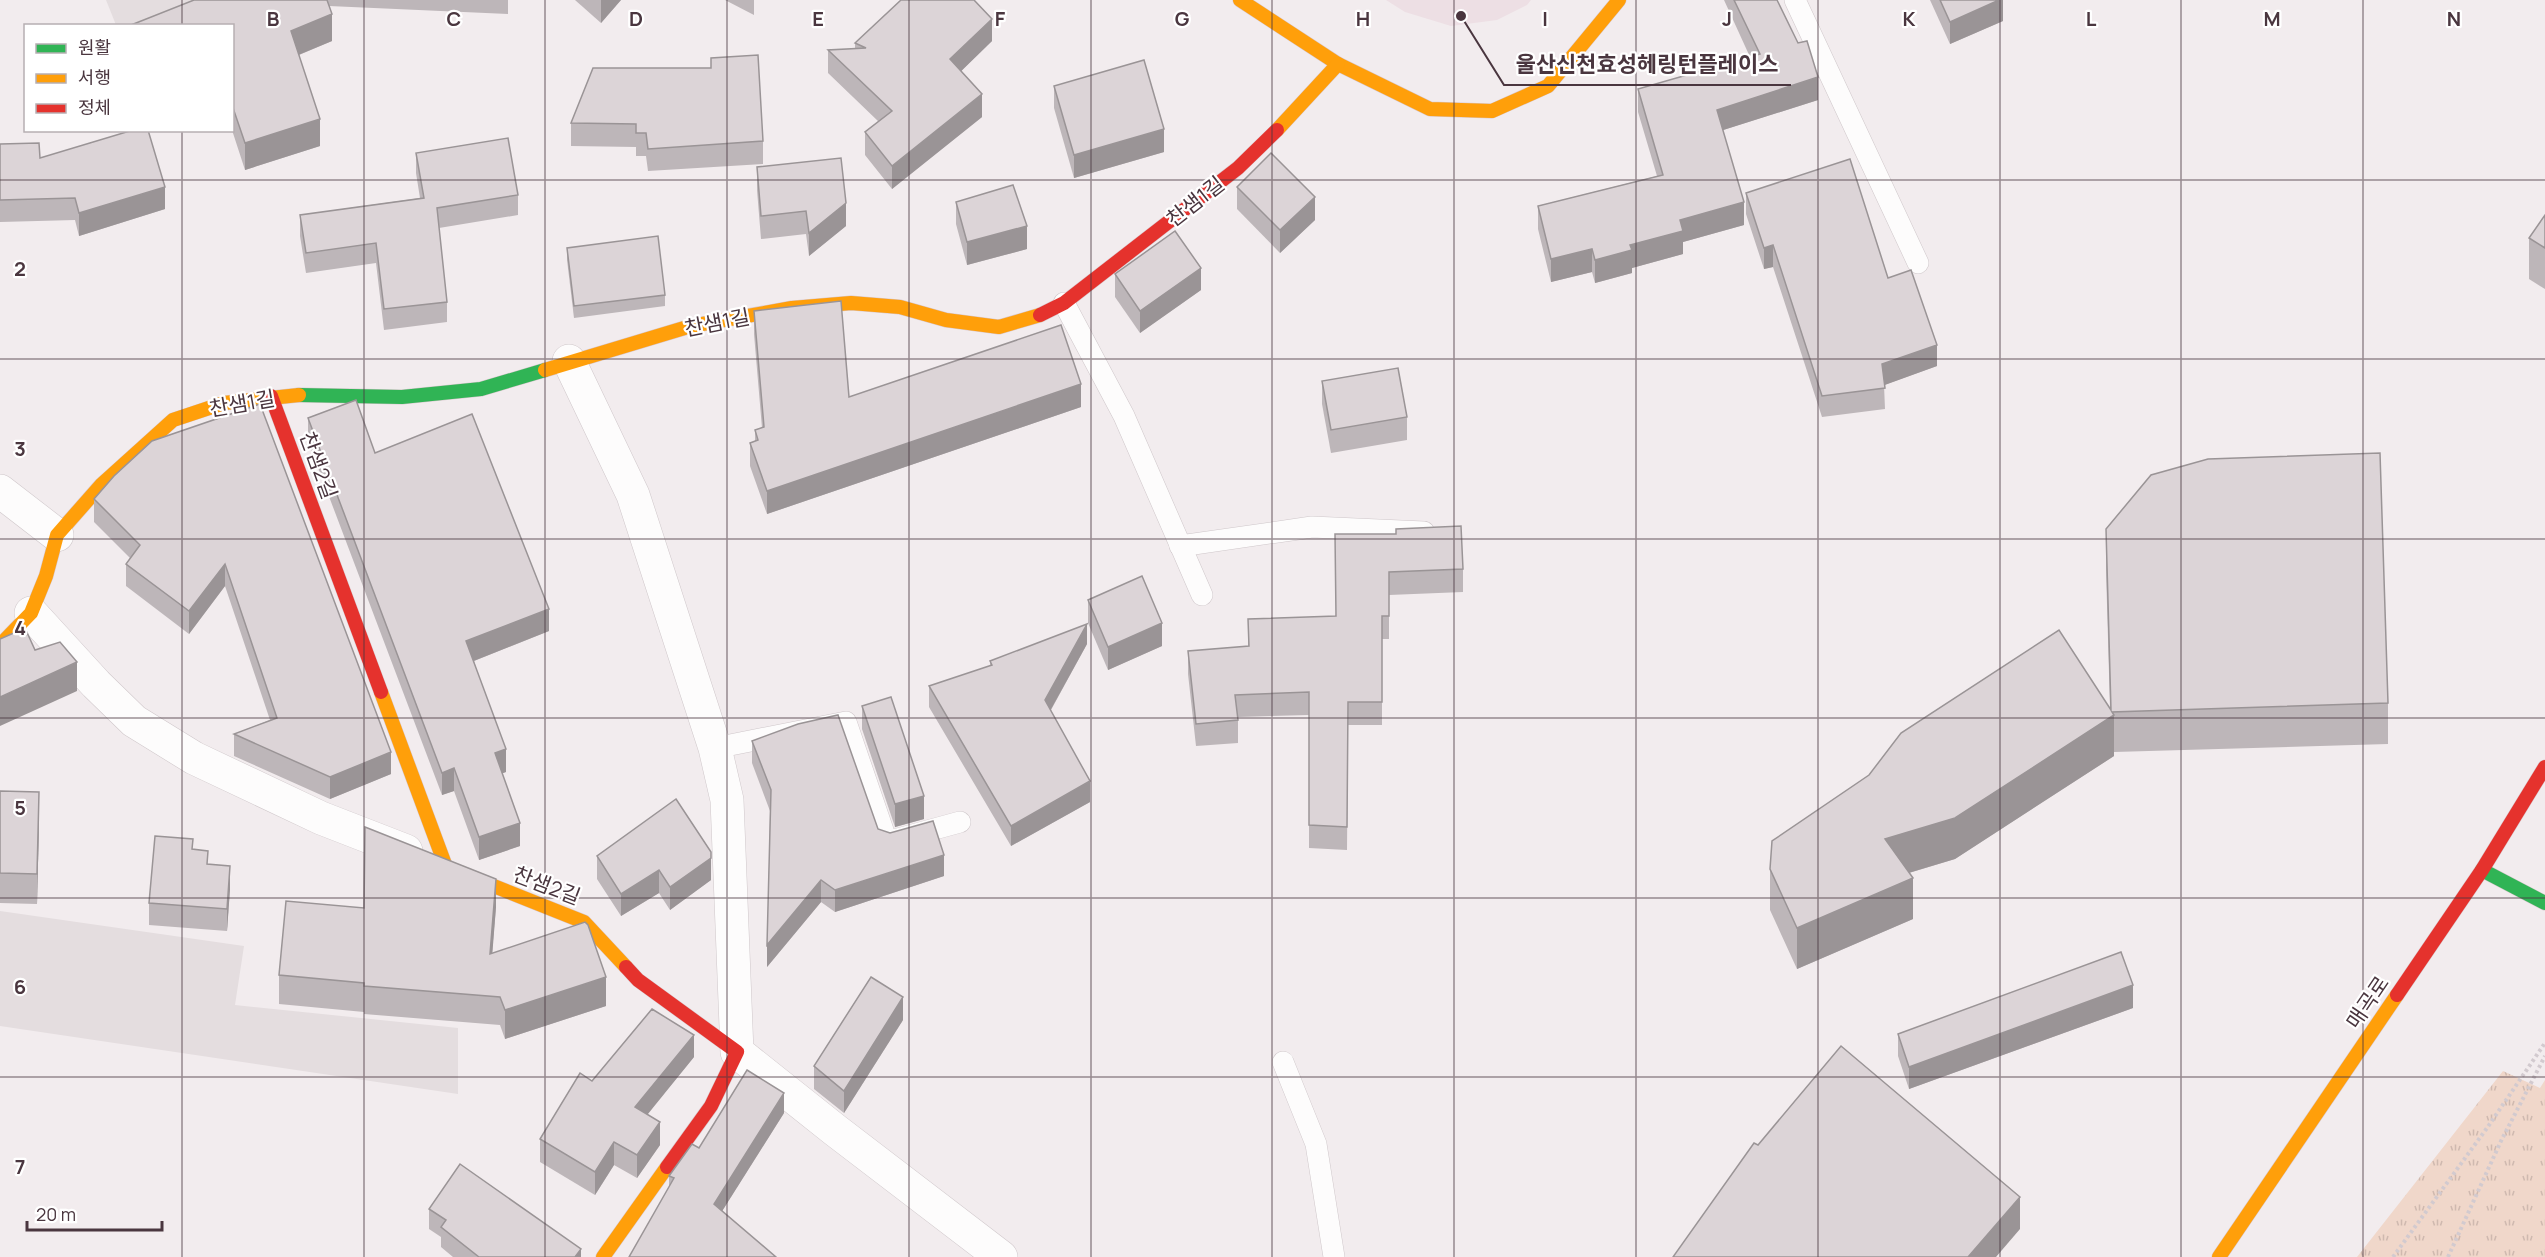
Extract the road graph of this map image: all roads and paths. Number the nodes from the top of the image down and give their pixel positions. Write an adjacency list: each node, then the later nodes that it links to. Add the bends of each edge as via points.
1 (1240, 0): 4 (street)
2 (1795, 0): 5 (lane)
3 (1621, 2): 4 (street, via 1548,86 1492,111 1430,109)
4 (1338, 64): 6 (street, 찬샘1길, via 1238,168)
5 (1918, 263)
6 (1064, 303): 7 (street, 찬샘1길, via 999,327 946,320 900,307 851,303 792,308 692,326); 12 (lane, via 1124,416)
7 (569, 361): 8 (street, 찬샘1길, via 482,389 402,397); 16 (street, via 633,495)
8 (271, 396): 11 (street, 찬샘1길, via 224,403 172,420 101,484); 19 (street, 찬샘2길)
9 (0, 491): 11 (street)
10 (1430, 533): 12 (lane, via 1312,527)
11 (57, 535): 14 (street, 찬샘1길)
12 (1180, 546): 13 (lane)
13 (1202, 595)
14 (31, 613): 15 (street, 찬샘1길); 19 (street, via 134,721 194,758 321,818)
15 (0, 645)
16 (715, 748): 18 (lane, via 846,722 887,842); 23 (street, via 727,800)
17 (2545, 767): 20 (street, 매곡로)
18 (960, 822)
19 (446, 867): 23 (street, 찬샘2길, via 584,922 638,980)
20 (2482, 870): 21 (street); 29 (street, 매곡로)
21 (2545, 903)
22 (2545, 1043): 30 (path)
23 (737, 1052): 26 (street, via 711,1106); 27 (street)
24 (2545, 1056): 31 (path)
25 (1283, 1062): 28 (lane, via 1316,1144)
26 (603, 1257)
27 (1001, 1257)
28 (1334, 1257)
29 (2219, 1257)
30 (2393, 1257)
31 (2448, 1257)

